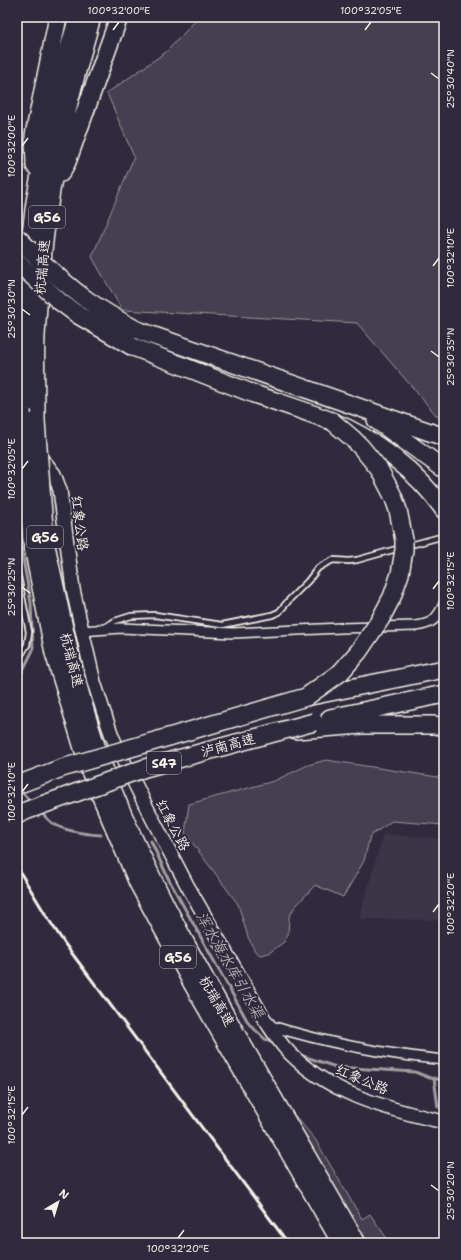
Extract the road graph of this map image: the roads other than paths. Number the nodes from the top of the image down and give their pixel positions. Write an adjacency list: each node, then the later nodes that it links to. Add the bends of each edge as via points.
1 (58, 17): 5 (highway, via 34,135)
2 (78, 17): 5 (highway, 杭瑞高速 / G56, via 49,127)
3 (92, 17): 5 (highway, 杭瑞高速 / G56, via 55,166)
4 (119, 17): 5 (highway, via 67,162)
5 (43, 195): 19 (highway, 杭瑞高速 / G56, bridge, via 42,259 36,336 36,421 45,541); 19 (highway, 杭瑞高速 / G56, bridge, via 26,278 22,411 32,542)
6 (17, 237): 8 (highway, bridge, via 85,299 137,330)
7 (17, 262): 9 (highway, bridge, via 78,314 133,347)
8 (358, 408): 11 (highway); 12 (highway)
9 (332, 421): 13 (highway, bridge, via 364,437 408,469); 23 (highway, bridge, via 361,447 379,469 398,510 404,550 400,574 392,597 370,636 341,672)
10 (17, 437): 18 (main road, 红象公路, via 47,464 58,484 73,589)
11 (444, 437)
12 (444, 469)
13 (444, 510)
14 (444, 536): 17 (lane, via 357,560 333,560 318,568 279,612 272,615 222,625 156,615 131,616 115,621)
15 (17, 571): 20 (lane, via 29,632 27,645)
16 (444, 604): 17 (street, via 432,621 416,626 233,633 121,628)
17 (100, 630): 18 (street)
18 (82, 631): 28 (main road, 红象公路, via 104,713 125,764 187,885)
19 (61, 652): 31 (highway, 杭瑞高速 / G56, via 90,771 138,883 192,983); 32 (highway, 杭瑞高速 / G56, via 81,696 108,779 151,878 210,990)
20 (17, 661)
21 (444, 669): 23 (highway, 泸南高速 / S47)
22 (444, 694): 25 (highway, 泸南高速 / S47, bridge)
23 (306, 697): 26 (highway, 泸南高速 / S47, bridge, via 62,768)
24 (444, 726): 25 (highway, via 362,725)
25 (278, 732): 27 (highway, 泸南高速 / S47, bridge, via 145,768)
26 (17, 785)
27 (17, 815)
28 (268, 1025): 29 (street, via 356,1048); 30 (main road, 红象公路, via 296,1059 325,1081 356,1096)
29 (444, 1060)
30 (444, 1122)
31 (341, 1243)
32 (357, 1243)

